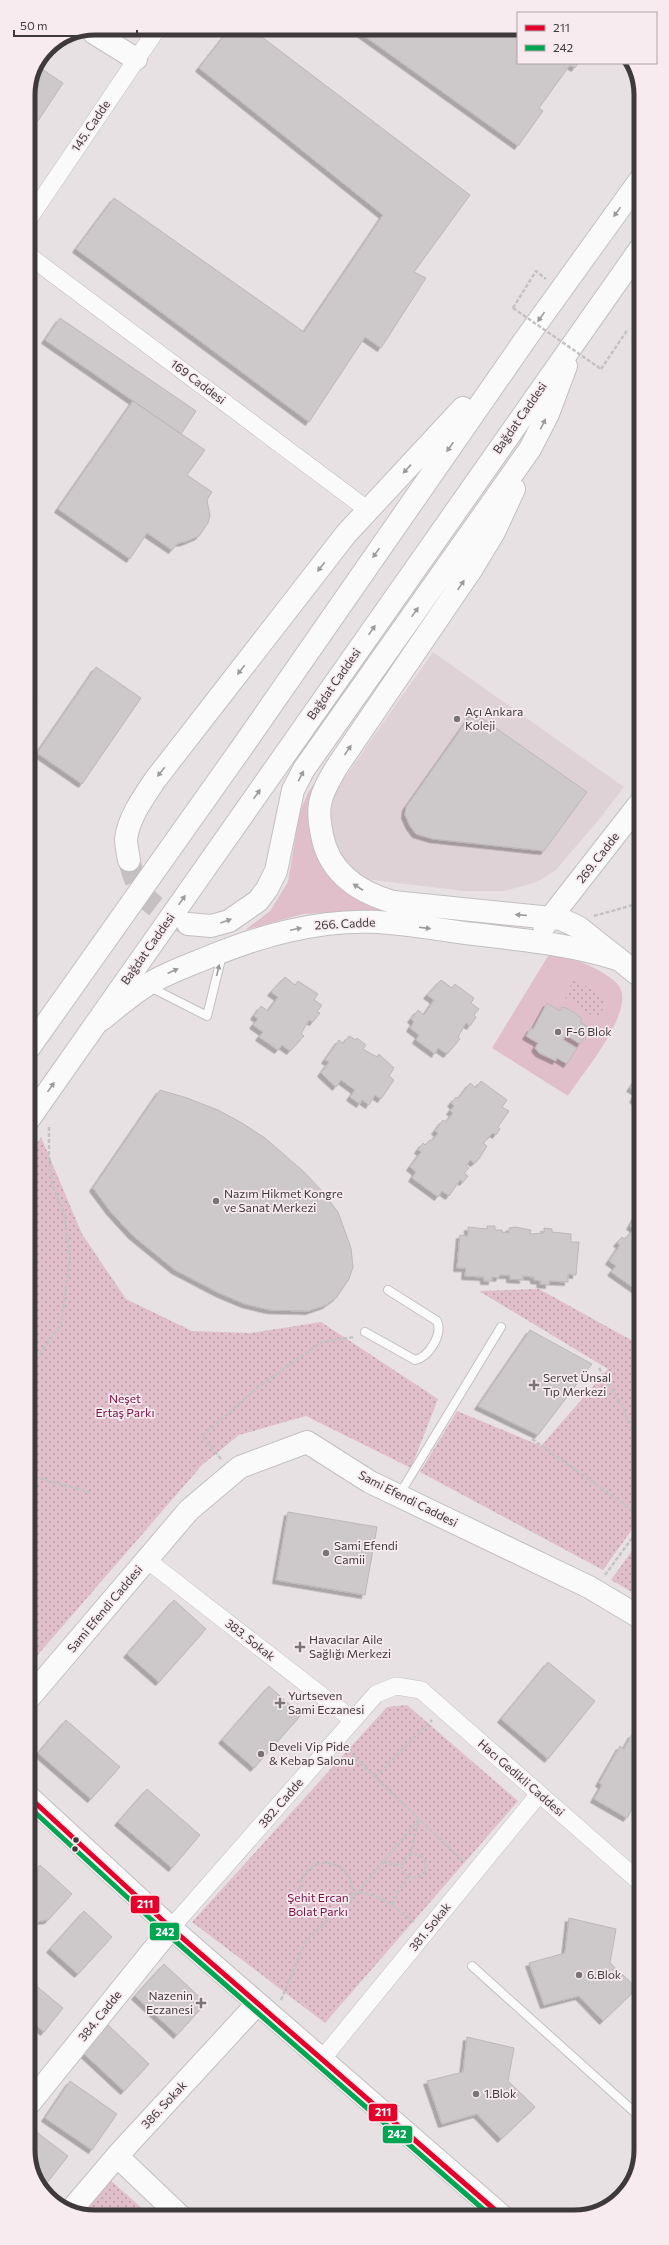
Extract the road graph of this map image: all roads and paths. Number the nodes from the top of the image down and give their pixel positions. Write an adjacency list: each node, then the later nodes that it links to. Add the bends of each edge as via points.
1 (97, 35): 3 (main road)
2 (153, 35): 3 (street, 145. Cadde)
3 (136, 59): 5 (street, 145. Cadde)
4 (634, 188): 10 (main road, one-way to 10)
5 (35, 210)
6 (634, 257): 11 (main road, Bağdat Caddesi)
7 (35, 260): 13 (street, 169 Caddesi)
8 (536, 271): 9 (path, bridge, via 514,308 601,369)
9 (628, 329)
10 (527, 337): 13 (main road, one-way to 13); 25 (main road, one-way to 25)
11 (571, 346): 12 (main road, one-way to 11, via 548,414); 24 (main road, Bağdat Caddesi, one-way to 11)
12 (530, 449): 17 (main road, one-way to 12, via 393,902 373,896 340,874 324,847 320,824 320,804 324,790 336,768 471,570 494,532); 18 (main road, one-way to 12, via 210,926 229,921 258,901 267,889 276,872 293,790 304,770)
13 (368, 510): 15 (main road, one-way to 15, via 346,534 140,803 126,840)
14 (634, 812): 17 (main road, 269. Cadde, via 570,894)
15 (129, 860)
16 (634, 905): 17 (path)
17 (560, 920): 19 (main road, via 543,931 543,937); 21 (main road, 266. Cadde)
18 (188, 924)
19 (555, 944): 20 (main road, 266. Cadde, one-way to 19, via 272,934 347,922 378,922); 21 (main road, 266. Cadde)
20 (223, 950): 23 (main road, 266. Cadde, one-way to 20); 23 (lane, one-way to 20, via 208,1016)
21 (617, 959): 22 (main road, 266. Cadde)
22 (634, 972)
23 (147, 985): 24 (main road, 266. Cadde)
24 (95, 1024): 26 (main road, Bağdat Caddesi, one-way to 24)
25 (35, 1039)
26 (39, 1119): 31 (path, via 49,1156 52,1184 64,1213 70,1257 61,1325)
27 (388, 1290): 29 (lane, via 437,1321 438,1336 424,1356 415,1360)
28 (501, 1327): 38 (lane)
29 (365, 1332)
30 (355, 1337): 35 (path, via 322,1342 262,1384 202,1436)
31 (35, 1361)
32 (599, 1368): 34 (path, via 623,1408)
33 (532, 1439): 39 (path)
34 (634, 1439)
35 (233, 1473): 38 (main road, Sami Efendi Caddesi, via 240,1467 307,1442 370,1482); 41 (main road, Sami Efendi Caddesi, via 189,1510)
36 (35, 1477): 37 (path)
37 (92, 1493)
38 (399, 1496): 42 (main road, Sami Efendi Caddesi)
39 (634, 1511)
40 (634, 1536): 42 (path, via 609,1572 595,1586)
41 (147, 1560): 45 (main road, Sami Efendi Caddesi); 47 (street, 383. Sokak)
42 (589, 1586): 43 (main road, Sami Efendi Caddesi)
43 (634, 1614)
44 (396, 1686): 46 (street, Hacı Gedikli Caddesi, via 421,1690); 47 (street, 382. Cadde, via 376,1694)
45 (35, 1691)
46 (442, 1709): 49 (path); 50 (street, Hacı Gedikli Caddesi)
47 (353, 1720): 48 (street, 382. Cadde)
48 (336, 1740): 49 (path); 63 (street, 382. Cadde)
49 (375, 1777): 52 (path)
50 (539, 1794): 56 (street, 381. Sokak); 58 (street, Hacı Gedikli Caddesi)
51 (35, 1803): 63 (main road)
52 (419, 1819): 53 (path); 54 (path); 56 (path)
53 (410, 1855): 55 (path, via 405,1859); 57 (path, via 421,1857 426,1866 420,1876)
54 (383, 1862): 55 (path); 59 (path)
55 (403, 1866): 57 (path, via 404,1872)
56 (475, 1872): 64 (street, 381. Sokak)
57 (409, 1876): 61 (path)
58 (634, 1877)
59 (358, 1892): 60 (path); 61 (path, via 372,1893)
60 (349, 1901): 62 (path); 62 (path, via 351,1883 342,1868 325,1863 309,1869 300,1885 303,1902 316,1913)
61 (392, 1905): 64 (path)
62 (334, 1914): 67 (path, via 305,1942 284,1989)
63 (171, 1928): 66 (main road); 69 (main road, 384. Cadde)
64 (426, 1932): 68 (street, 381. Sokak)
65 (472, 1966): 70 (lane)
66 (257, 2004): 67 (main road); 71 (main road, 386. Sokak)
67 (276, 2019): 68 (main road)
68 (322, 2059): 74 (main road)
69 (35, 2097)
70 (634, 2112)
71 (117, 2156): 72 (main road, 386. Sokak); 73 (main road)
72 (75, 2206)
73 (174, 2210)
74 (495, 2210)

